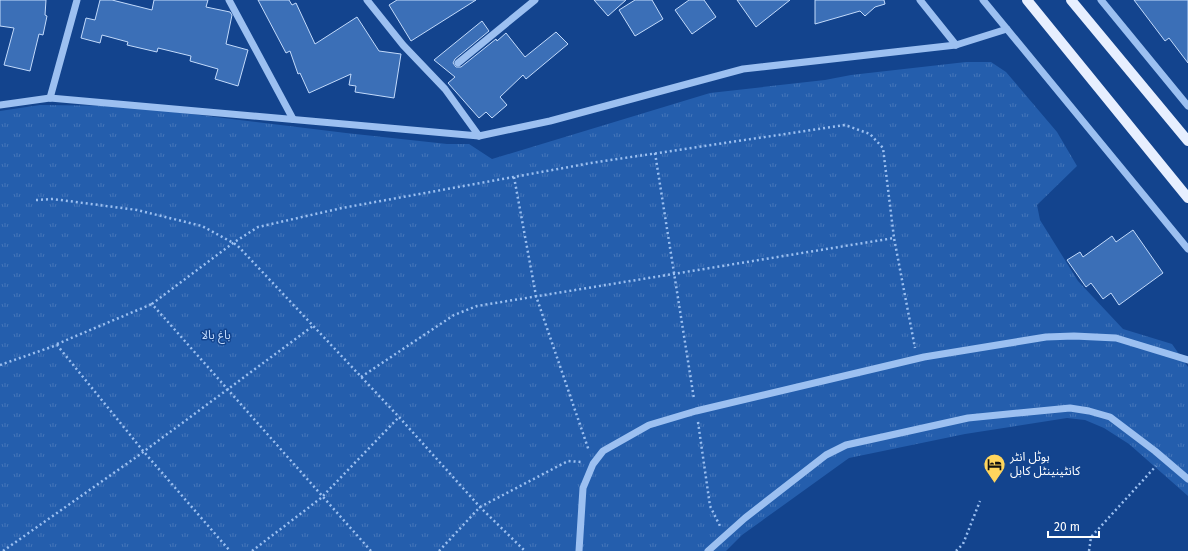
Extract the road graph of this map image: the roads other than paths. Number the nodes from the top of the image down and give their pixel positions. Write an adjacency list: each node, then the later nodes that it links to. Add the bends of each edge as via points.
1 (77, 0): 13 (street)
2 (229, 0): 16 (street)
3 (367, 0): 17 (street, via 403,45 445,89)
4 (535, 0): 12 (street)
5 (920, 0): 11 (street)
6 (983, 0): 10 (street)
7 (1027, 0): 19 (main road)
8 (1071, 0): 18 (main road)
9 (1101, 0): 15 (street)
10 (1007, 29): 11 (street); 20 (street)
11 (956, 45): 17 (street, via 743,69 550,120)
12 (458, 64)
13 (50, 98): 14 (street); 16 (street)
14 (0, 105)
15 (1188, 106)
16 (293, 119): 17 (street)
17 (478, 136)
18 (1188, 141)
19 (1188, 198)
20 (1188, 249)
21 (1188, 360): 23 (street, via 1116,338 1046,337 917,358 696,411 650,425 603,451 593,464 583,488)
22 (1188, 479): 24 (street, via 1110,417 1089,411 1070,408 968,418 846,445 826,455)
23 (579, 551)
24 (708, 551)

